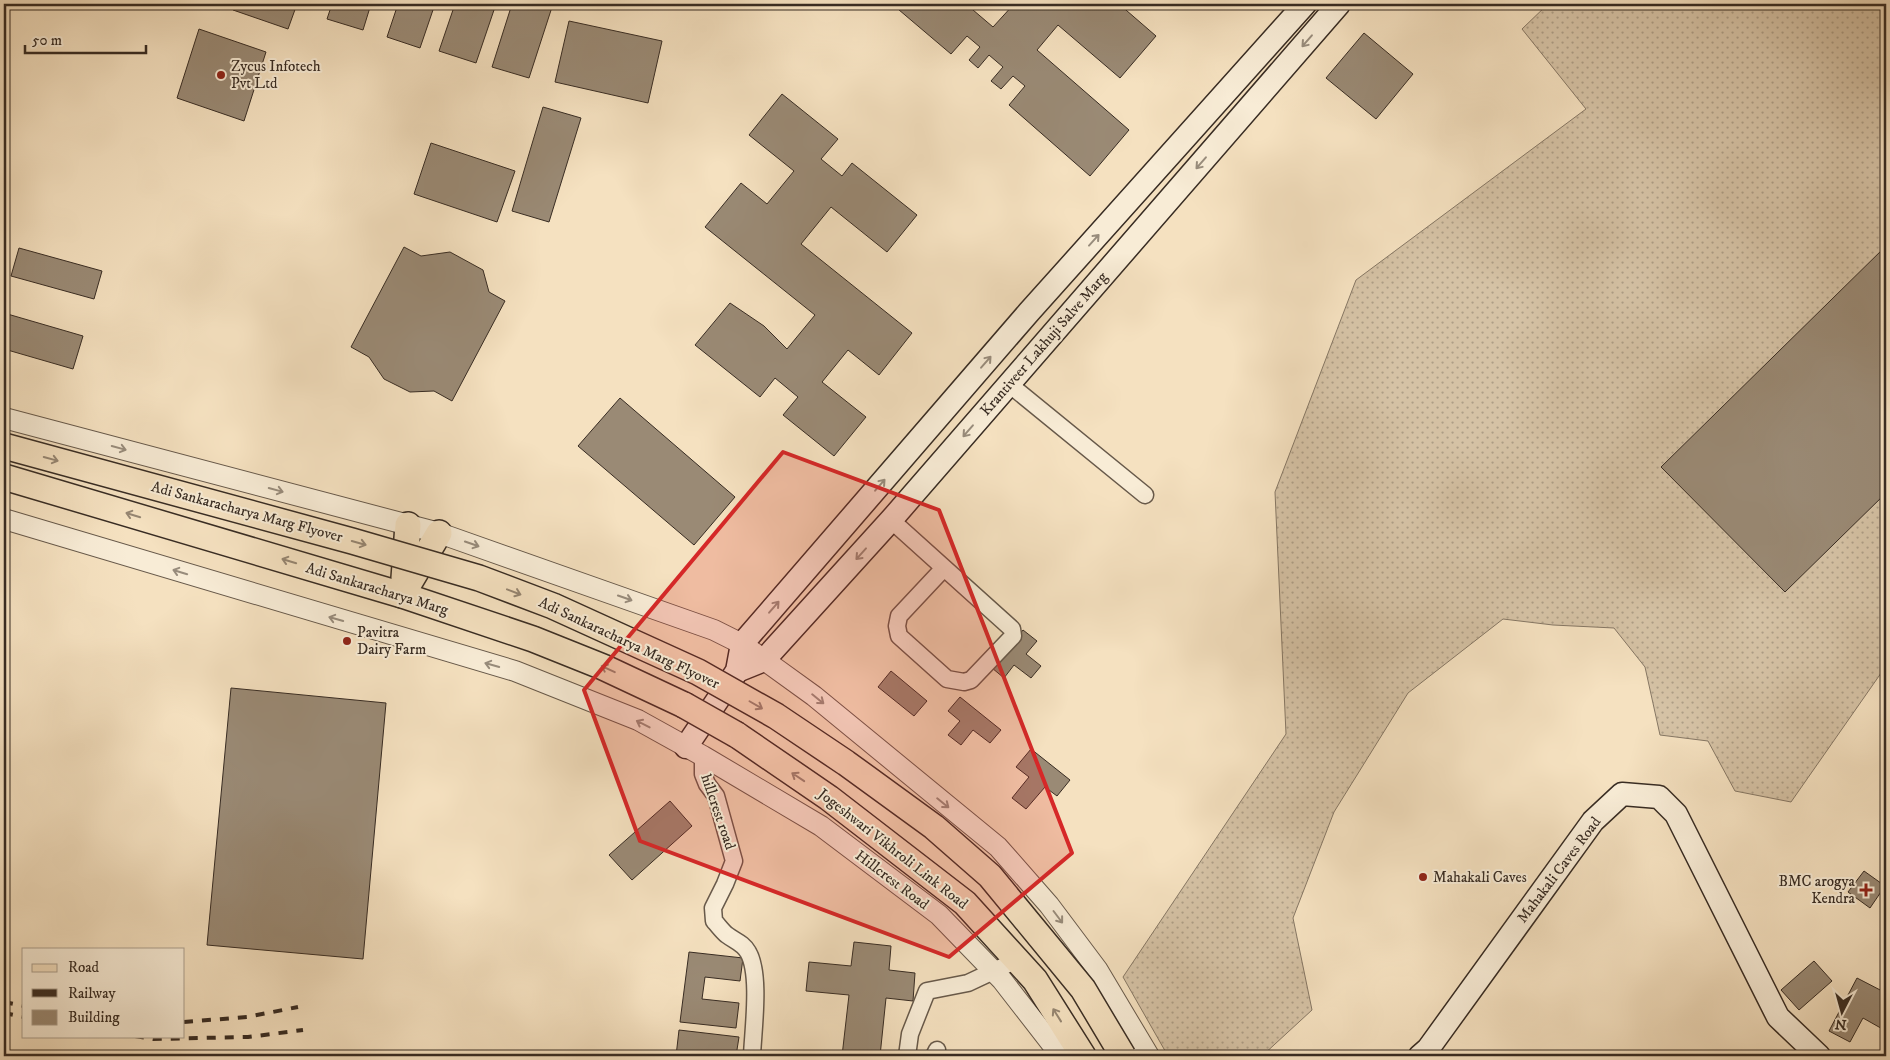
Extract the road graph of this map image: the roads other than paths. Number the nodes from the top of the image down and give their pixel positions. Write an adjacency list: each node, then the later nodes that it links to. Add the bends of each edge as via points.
1 (1305, 4): 14 (main road, Krantiveer Lakhuji Salve Marg, one-way to 1, via 1029,312)
2 (1339, 4): 3 (main road, Krantiveer Lakhuji Salve Marg, one-way to 3)
3 (1009, 384): 7 (street); 9 (main road, Krantiveer Lakhuji Salve Marg, one-way to 9)
4 (4, 418): 10 (street, one-way to 10)
5 (4, 446): 25 (main road, Adi Sankaracharya Marg Flyover, one-way to 25, bridge, via 479,578 553,606 698,672 776,716 846,763 934,827 983,870 1084,989)
6 (4, 477): 13 (main road, Adi Sankaracharya Marg, one-way to 6)
7 (1145, 495)
8 (4, 519): 18 (street, Hillcrest Road, one-way to 8, via 638,720 515,671)
9 (891, 520): 12 (street); 15 (main road, Krantiveer Lakhuji Salve Marg, one-way to 15)
10 (408, 525): 11 (street); 13 (main road)
11 (439, 533): 13 (main road); 14 (street, one-way to 14, via 714,630)
12 (944, 568): 12 (street, via 1013,631 1013,636 971,680 964,682 947,679 899,636 897,626 900,616)
13 (402, 595): 17 (main road, Adi Sankaracharya Marg, one-way to 13, bridge, via 684,705 603,667 542,642)
14 (742, 644): 15 (street); 16 (main road)
15 (764, 660): 16 (main road, Krantiveer Lakhuji Salve Marg); 26 (street, one-way to 26, via 814,696 998,847 1049,905 1097,969)
16 (737, 671): 18 (main road)
17 (737, 735): 19 (main road, Jogeshwari Vikhroli Link Road, one-way to 17, via 965,903 829,798)
18 (694, 751): 20 (street, Hillcrest Road, via 821,826 939,915); 21 (street, hillcrest road, via 707,784 716,796 734,861 713,908 714,921 749,952 755,985)
19 (1017, 960): 20 (street); 24 (main road, Jogeshwari Vikhroli Link Road, one-way to 19, via 1035,980)
20 (993, 971): 22 (street, via 968,983 927,991 910,1034); 23 (street, Hillcrest Road)
21 (752, 1056)
22 (907, 1056)
23 (1061, 1056)
24 (1082, 1056)
25 (1123, 1056)
26 (1149, 1056)
27 (1420, 1056): 28 (main road, Mahakali Caves Road, via 1593,821 1622,794 1659,797 1676,814 1778,1017)
28 (1819, 1056)

